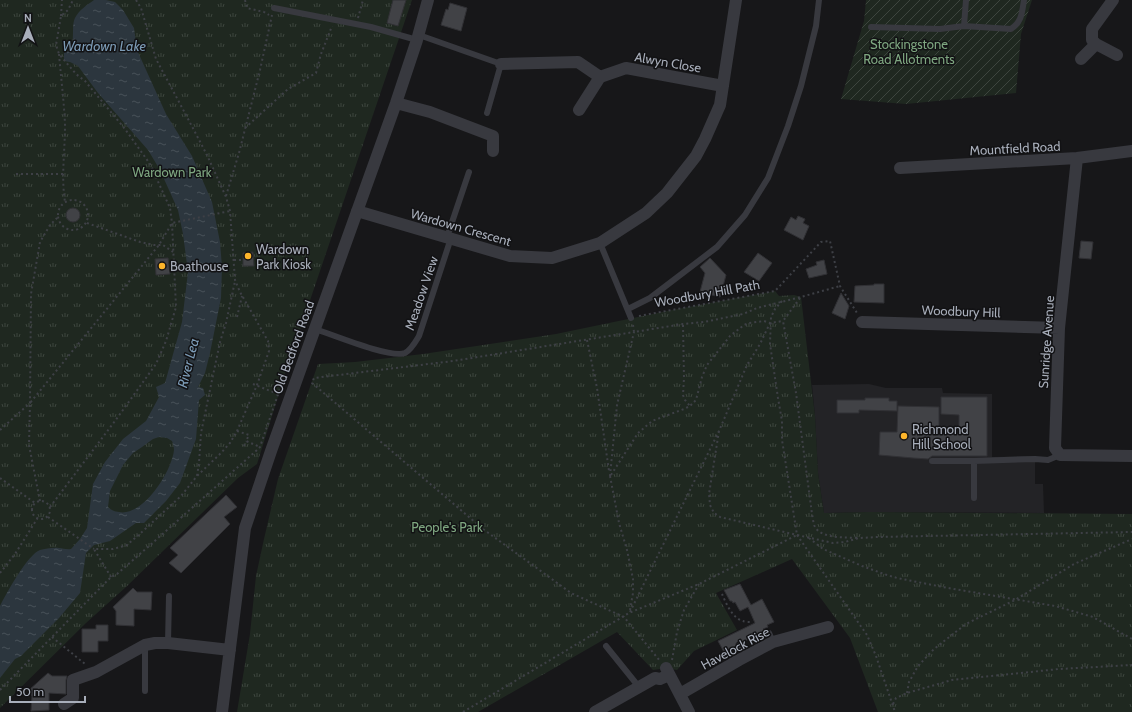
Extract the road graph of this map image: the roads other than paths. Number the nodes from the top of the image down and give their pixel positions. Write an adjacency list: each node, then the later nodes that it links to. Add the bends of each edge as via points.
1 (428, 0): 10 (street, Old Bedford Road)
2 (736, 0): 16 (street, Wardown Crescent)
3 (819, 0): 28 (lane, via 816,26 801,86 768,178 745,215 717,247 650,298)
4 (966, 0): 8 (lane)
5 (1024, 0): 8 (lane, via 1020,20 1011,29)
6 (1113, 0): 11 (street, via 1092,29 1092,40)
7 (274, 8): 10 (lane)
8 (964, 26): 9 (lane, via 940,29)
9 (871, 27)
10 (418, 38): 14 (lane); 17 (street, Old Bedford Road)
11 (1096, 44): 12 (street); 13 (street)
12 (1117, 55)
13 (1081, 59)
14 (501, 64): 15 (street, via 578,62); 19 (lane)
15 (600, 77): 16 (street, Alwyn Close, via 626,68); 18 (street)
16 (723, 86): 27 (street, Wardown Crescent, via 720,105 705,139 680,177 646,213)
17 (396, 103): 20 (street, via 430,112 493,136); 25 (street, Old Bedford Road)
18 (579, 110)
19 (488, 113)
20 (493, 151)
21 (1132, 151): 22 (street, Mountfield Road)
22 (1077, 158): 23 (street, Mountfield Road); 32 (street, Sunridge Avenue)
23 (900, 168)
24 (469, 172): 26 (lane)
25 (357, 211): 26 (street, Wardown Crescent); 31 (street, Old Bedford Road)
26 (449, 238): 27 (street, Wardown Crescent, via 510,256 552,258); 31 (lane, Meadow View, via 419,336 405,353 373,349)
27 (600, 243): 28 (lane)
28 (628, 309): 29 (lane)
29 (632, 318)
30 (862, 322): 32 (street, Woodbury Hill)
31 (315, 328): 43 (street, Old Bedford Road, via 245,528)
32 (1059, 328): 33 (street, Sunridge Avenue, via 1055,448)
33 (1060, 455): 34 (street); 36 (lane, via 1048,460)
34 (1132, 456)
35 (932, 461): 36 (lane)
36 (974, 461): 37 (lane)
37 (974, 498)
38 (169, 596): 40 (lane)
39 (828, 627): 46 (street, Havelock Rise, via 771,638 743,651)
40 (168, 643): 41 (street); 43 (street)
41 (145, 646): 45 (lane); 47 (street, via 96,672 73,680 73,698)
42 (606, 646): 44 (lane)
43 (230, 650): 49 (street, Old Bedford Road)
44 (639, 687): 46 (street, via 655,678 660,679 667,672); 48 (street)
45 (145, 691)
46 (680, 694): 50 (street)
47 (64, 704)
48 (602, 710)
49 (222, 712)
50 (689, 712)

